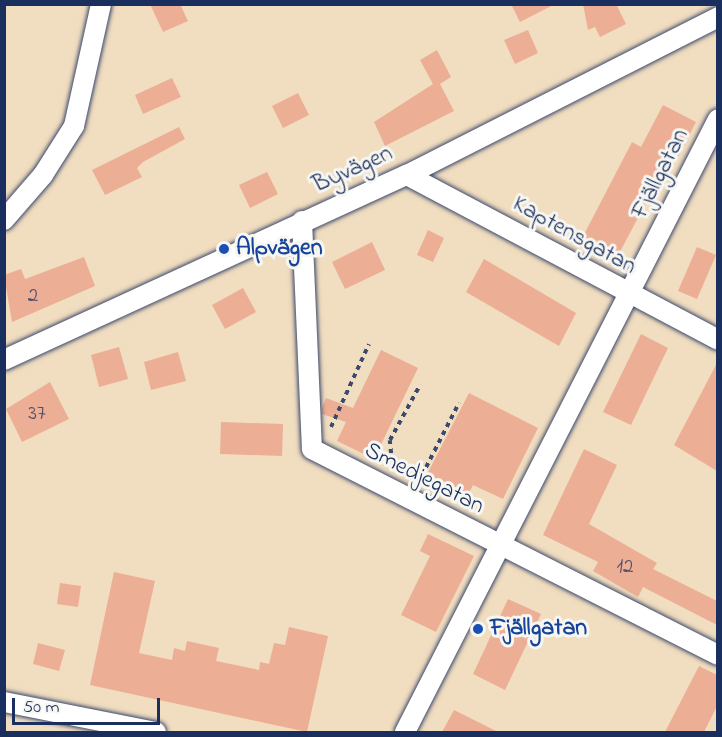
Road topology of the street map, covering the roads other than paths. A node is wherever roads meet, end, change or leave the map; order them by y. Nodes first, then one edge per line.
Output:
1 (101, 4) edge
2 (717, 16) edge
3 (717, 119) edge
4 (407, 175) junction
5 (4, 220) edge
6 (302, 221) junction
7 (627, 295) junction
8 (717, 340) edge
9 (4, 360) edge
10 (500, 547) junction
11 (717, 656) edge
12 (4, 702) edge
13 (156, 732) edge
14 (405, 732) edge

1 - 5 street
2 - 4 street, Byvägen
3 - 7 street, Fjällgatan
4 - 6 street, Byvägen
4 - 7 street, Kaptensgatan
6 - 9 street, Byvägen
6 - 10 street, Smedjegatan
7 - 8 street, Kaptensgatan
7 - 10 street, Fjällgatan
10 - 11 street, Smedjegatan
10 - 14 street, Fjällgatan
12 - 13 street

